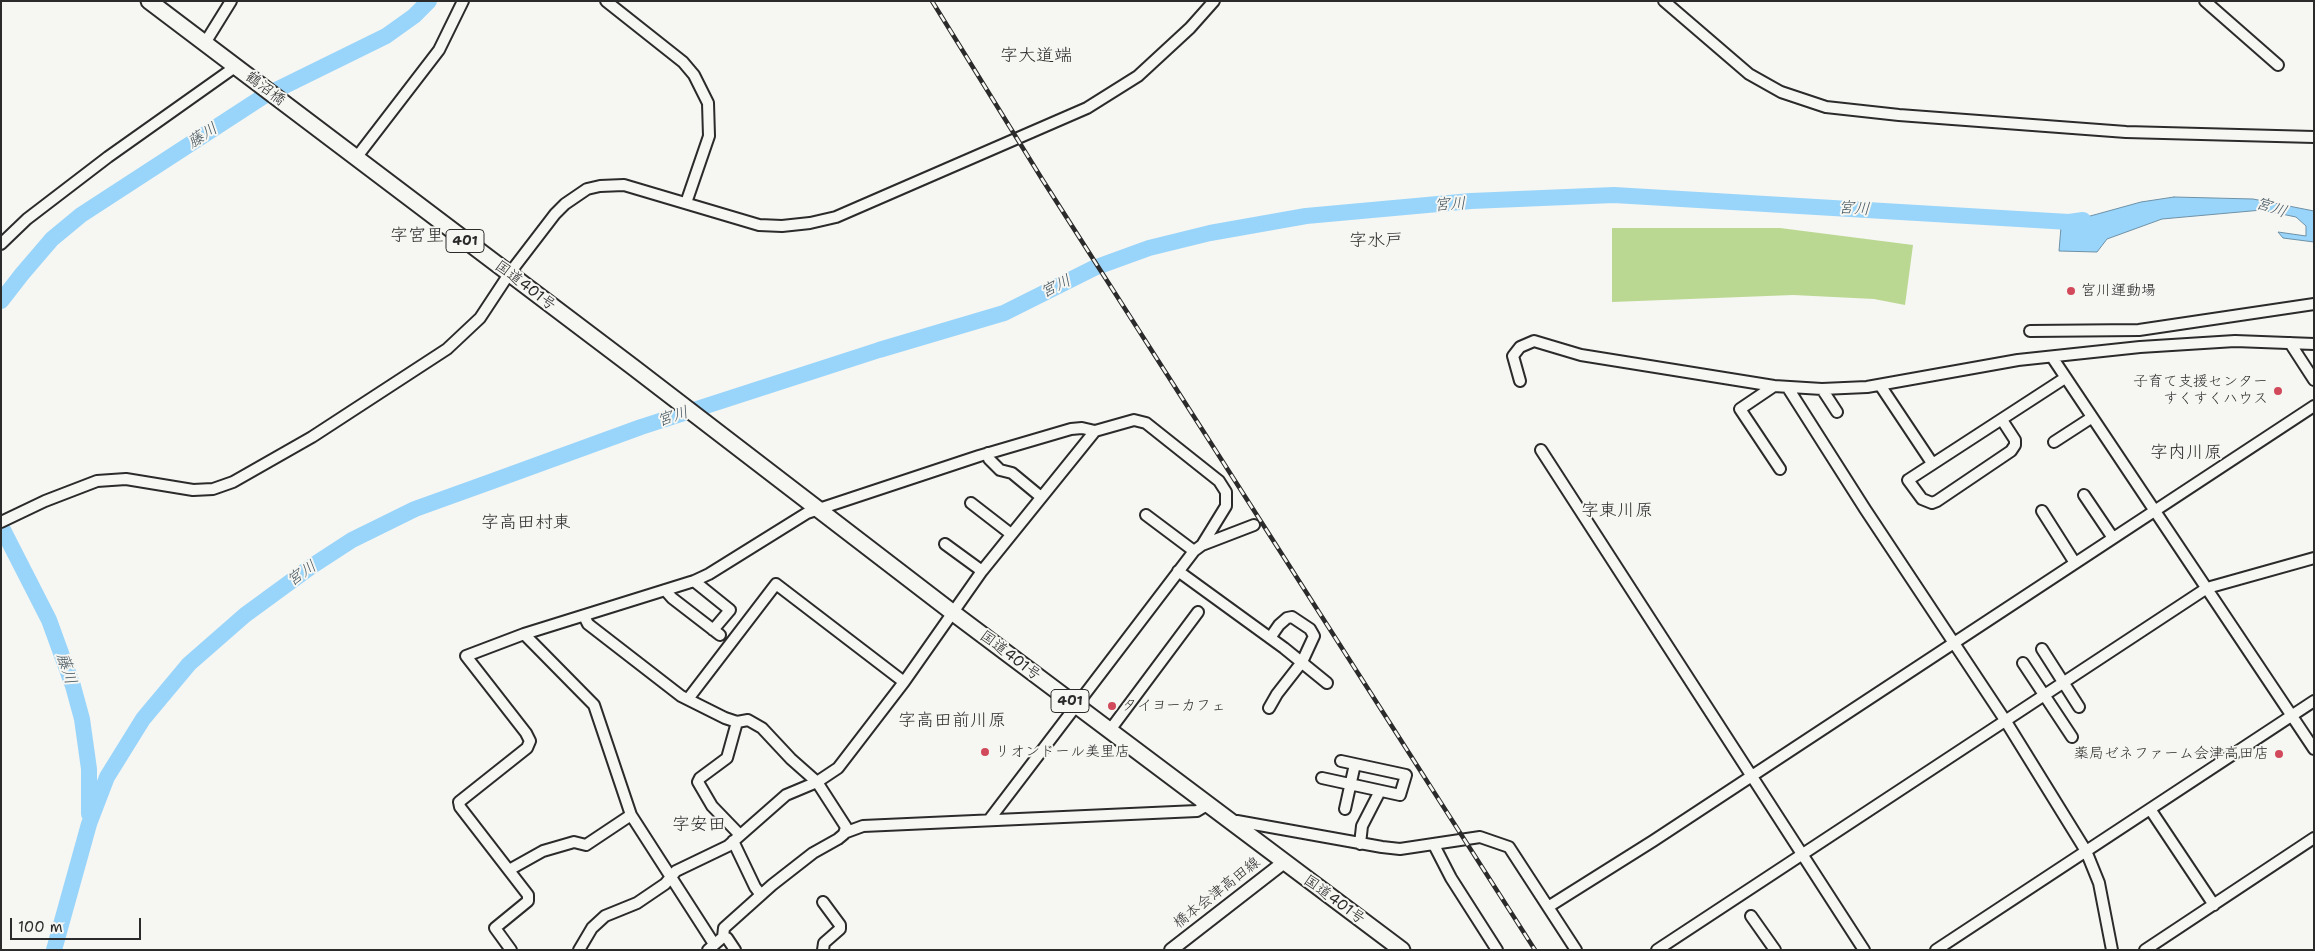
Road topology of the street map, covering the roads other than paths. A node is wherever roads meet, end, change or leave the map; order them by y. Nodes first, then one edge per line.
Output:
1 (149, 1) edge
2 (231, 1) edge
3 (463, 1) edge
4 (606, 1) edge
5 (1214, 1) edge
6 (1664, 1) edge
7 (2205, 1) edge
8 (205, 43) junction
9 (2278, 65) dead end
10 (236, 68) junction
11 (292, 109) joint
12 (2314, 137) edge
13 (356, 158) junction
14 (686, 203) junction
15 (1, 244) edge
16 (509, 274) junction
17 (2314, 304) edge
18 (2030, 331) dead end
19 (2290, 343) junction
20 (2314, 344) edge
21 (2052, 357) junction
22 (2065, 378) junction
23 (2314, 380) edge
24 (1520, 381) dead end
25 (1880, 385) junction
26 (1774, 386) junction
27 (1788, 388) junction
28 (1822, 389) junction
29 (2314, 406) edge
30 (1837, 412) dead end
31 (2091, 418) junction
32 (2002, 420) junction
33 (1095, 431) junction
34 (2054, 442) dead end
35 (1541, 450) dead end
36 (988, 453) junction
37 (1932, 463) junction
38 (1780, 469) dead end
39 (2084, 495) dead end
40 (1041, 497) junction
41 (971, 503) dead end
42 (818, 509) junction
43 (2154, 510) junction
44 (2042, 511) dead end
45 (1146, 515) dead end
46 (1, 522) edge
47 (1254, 525) dead end
48 (1011, 534) junction
49 (2112, 538) junction
50 (946, 544) dead end
51 (1198, 548) junction
52 (2314, 558) edge
53 (2075, 563) junction
54 (982, 571) junction
55 (1178, 571) junction
56 (694, 581) junction
57 (2207, 588) junction
58 (665, 590) junction
59 (952, 612) junction
60 (1198, 612) dead end
61 (584, 616) junction
62 (524, 634) junction
63 (1270, 638) junction
64 (1954, 642) junction
65 (2042, 649) dead end
66 (1302, 662) junction
67 (2023, 663) dead end
68 (904, 682) junction
69 (2063, 682) junction
70 (1327, 683) dead end
71 (2044, 694) junction
72 (688, 699) junction
73 (2314, 701) edge
74 (1076, 704) junction
75 (2080, 707) dead end
76 (1270, 708) dead end
77 (2292, 716) junction
78 (2005, 720) junction
79 (737, 722) junction
80 (1110, 730) junction
81 (2072, 737) dead end
82 (2314, 749) edge
83 (1341, 761) dead end
84 (1355, 764) junction
85 (1750, 775) junction
86 (1322, 778) dead end
87 (817, 782) junction
88 (1350, 784) junction
89 (1380, 791) junction
90 (1207, 805) junction
91 (1345, 809) dead end
92 (2150, 809) junction
93 (631, 816) junction
94 (989, 820) junction
95 (1232, 824) junction
96 (844, 833) junction
97 (737, 838) junction
98 (2314, 838) edge
99 (1360, 844) junction
100 (1434, 845) junction
101 (2086, 851) junction
102 (1801, 854) junction
103 (1283, 863) junction
104 (509, 870) junction
105 (670, 876) junction
106 (761, 895) junction
107 (823, 902) dead end
108 (2214, 905) junction
109 (1548, 907) junction
110 (1751, 916) dead end
111 (723, 937) junction
112 (711, 947) edge
113 (511, 950) edge
114 (579, 950) edge
115 (736, 950) edge
116 (823, 950) edge
117 (1171, 950) edge
118 (1402, 950) edge
119 (1497, 950) edge
120 (1576, 950) edge
121 (1657, 950) edge
122 (1775, 950) edge
123 (1864, 950) edge
124 (1936, 950) edge
125 (2112, 950) edge
126 (2145, 950) edge

1 - 8 highway, 401
2 - 8 street
3 - 13 street
4 - 14 street
5 - 14 street
6 - 12 street
7 - 9 street
8 - 10 highway, 401
10 - 11 highway, 鶴沼橋 / 401
10 - 15 street
11 - 13 highway, 国道401号 / 401
13 - 16 highway, 国道401号 / 401
14 - 16 street
16 - 42 highway, 国道401号 / 401
16 - 46 street
17 - 18 street
19 - 20 street
19 - 21 street
19 - 23 street
21 - 22 street
21 - 25 street
22 - 31 street
22 - 32 street
24 - 26 street
25 - 28 street
25 - 37 street
26 - 27 street
26 - 38 street
27 - 28 street
27 - 64 street
28 - 30 street
29 - 43 street
31 - 34 street
31 - 43 street
32 - 37 street
32 - 37 street
33 - 36 street
33 - 40 street
33 - 51 street
35 - 85 street
36 - 40 street
36 - 42 street
39 - 49 street
40 - 48 street
41 - 48 street
42 - 56 street
42 - 59 highway, 国道401号 / 401
43 - 49 street
43 - 57 street
44 - 53 street
45 - 51 street
47 - 51 street
48 - 54 street
49 - 53 street
50 - 54 street
51 - 55 street
52 - 57 street
53 - 64 street
54 - 59 street
55 - 63 street
55 - 74 street
56 - 58 street
56 - 58 street
57 - 69 street
57 - 77 street
58 - 61 street
59 - 68 street
59 - 74 highway, 国道401号 / 401
60 - 80 street
61 - 62 street
61 - 72 street
62 - 93 street
62 - 104 street
63 - 66 street
63 - 66 street
64 - 78 street
64 - 85 street
65 - 69 street
66 - 70 street
66 - 76 street
67 - 71 street
68 - 72 street
68 - 87 street
69 - 71 street
69 - 75 street
71 - 78 street
71 - 81 street
72 - 79 street
73 - 77 street
74 - 80 highway, 国道401号 / 401
74 - 94 street
77 - 82 street
77 - 92 street
78 - 101 street
78 - 102 street
79 - 87 street
79 - 97 street
80 - 90 highway, 国道401号 / 401
83 - 84 street
84 - 88 street
84 - 89 street
85 - 102 street
85 - 109 street
86 - 88 street
87 - 96 street
87 - 97 street
88 - 89 street
88 - 91 street
89 - 99 street
90 - 94 street
90 - 95 highway, 国道401号 / 401
92 - 101 street
92 - 108 street
93 - 104 street
93 - 105 street
94 - 96 street
95 - 99 street
95 - 103 highway, 国道401号 / 401
96 - 106 street
97 - 105 street
97 - 106 street
98 - 108 street
99 - 100 street
100 - 109 street
100 - 119 street
101 - 124 street
101 - 125 street
102 - 121 street
102 - 123 street
103 - 117 main road, 橋本会津高田線
103 - 118 highway, 国道401号 / 401
104 - 113 street
105 - 112 street
105 - 114 street
106 - 111 street
107 - 116 street
108 - 126 street
109 - 120 street
110 - 122 street
111 - 112 street
111 - 115 street

